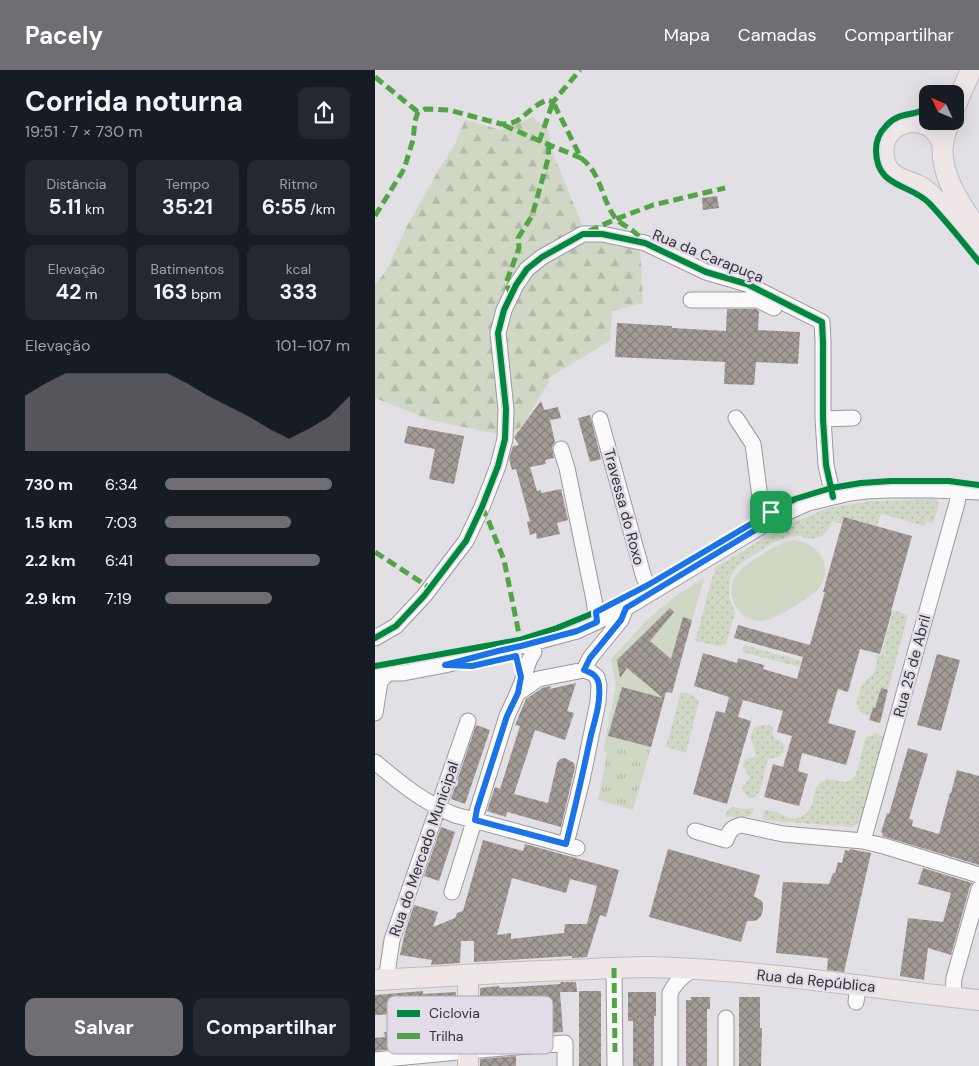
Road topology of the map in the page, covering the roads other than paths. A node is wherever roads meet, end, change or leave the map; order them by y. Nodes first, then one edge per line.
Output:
1 (960, 70) edge
2 (971, 70) edge
3 (953, 85) edge
4 (964, 86) edge
5 (919, 121) edge
6 (934, 130) edge
7 (947, 130) edge
8 (943, 151) junction
9 (907, 182) junction
10 (979, 232) edge
11 (979, 250) edge
12 (691, 300) dead end
13 (823, 342) junction
14 (736, 418) dead end
15 (853, 418) dead end
16 (600, 419) dead end
17 (823, 419) junction
18 (561, 449) dead end
19 (959, 490) junction
20 (979, 492) edge
21 (833, 497) junction
22 (775, 518) junction
23 (653, 592) junction
24 (626, 608) junction
25 (597, 622) junction
26 (577, 631) junction
27 (375, 638) edge
28 (512, 652) junction
29 (533, 652) junction
30 (526, 668) junction
31 (584, 670) junction
32 (384, 677) edge
33 (538, 679) junction
34 (518, 693) junction
35 (375, 713) edge
36 (468, 720) dead end
37 (375, 762) edge
38 (437, 809) junction
39 (475, 820) junction
40 (695, 831) dead end
41 (863, 841) junction
42 (979, 875) edge
43 (979, 889) edge
44 (452, 892) dead end
45 (653, 967) junction
46 (614, 968) junction
47 (692, 970) junction
48 (468, 975) junction
49 (381, 980) edge
50 (670, 993) junction
51 (468, 996) edge
52 (953, 997) junction
53 (979, 1000) edge
54 (726, 1018) dead end
55 (553, 1045) edge
56 (494, 1054) edge
57 (468, 1058) edge
58 (615, 1059) edge
59 (375, 1060) edge
60 (565, 1066) edge
61 (670, 1066) edge
62 (726, 1066) edge

1 - 3 main road
2 - 4 main road
5 - 9 main road
6 - 8 main road
7 - 8 main road
8 - 9 main road
8 - 10 main road
9 - 11 main road
12 - 13 street
13 - 17 street, Rua da Carapuça
13 - 27 street, Rua da Carapuça
14 - 22 street
15 - 17 street
16 - 23 street, Travessa do Roxo
17 - 21 street, Rua da Carapuça
18 - 25 street
19 - 20 street
19 - 21 street
19 - 41 street, Rua 25 de Abril
21 - 22 street
22 - 23 street
23 - 24 street
24 - 25 street
24 - 31 street
25 - 26 street
26 - 28 street
26 - 29 street
28 - 29 street
28 - 32 street
28 - 34 street
29 - 30 street
30 - 33 street
30 - 34 street
31 - 33 street
31 - 39 street
32 - 35 street
33 - 34 street
34 - 39 street
36 - 38 street, Rua do Mercado Municipal
37 - 38 street
38 - 39 street
38 - 49 street, Rua do Mercado Municipal
39 - 44 street
40 - 41 street
41 - 42 street
43 - 52 street
45 - 46 main road, Rua da República
45 - 47 main road, Rua da República
45 - 50 street
46 - 48 main road, Rua da República
46 - 58 street
47 - 50 street
47 - 52 main road, Rua da República
48 - 49 main road, Rua da República
48 - 51 main road
50 - 61 street
52 - 53 main road, Rua da República
54 - 62 street
55 - 60 street
56 - 57 street
57 - 59 street

